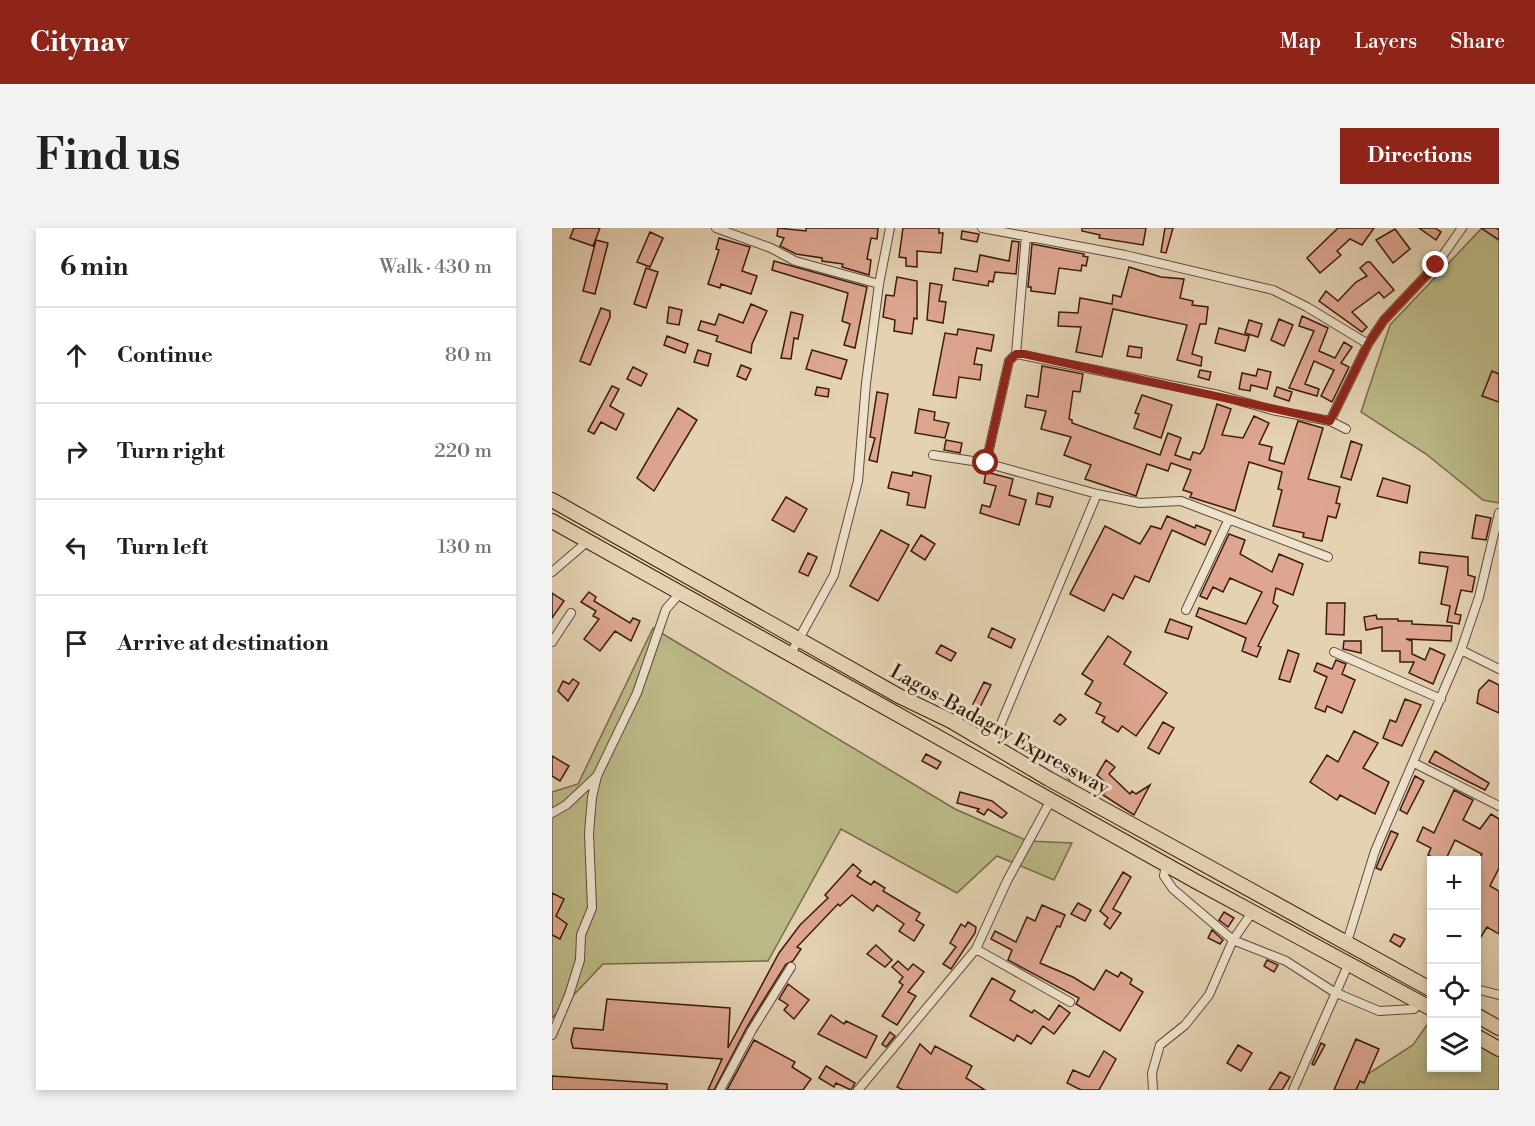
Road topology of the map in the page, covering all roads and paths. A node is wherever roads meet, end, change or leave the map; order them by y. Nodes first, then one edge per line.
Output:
1 (716, 228) edge
2 (890, 228) edge
3 (982, 228) edge
4 (1462, 228) edge
5 (1026, 236) junction
6 (879, 284) junction
7 (1368, 344) junction
8 (1016, 354) junction
9 (1330, 421) junction
10 (1346, 429) dead end
11 (933, 455) dead end
12 (986, 463) junction
13 (1098, 494) junction
14 (552, 500) edge
15 (1499, 513) edge
16 (552, 521) edge
17 (1227, 521) junction
18 (588, 541) junction
19 (1328, 556) dead end
20 (554, 567) edge
21 (680, 593) junction
22 (1186, 610) dead end
23 (571, 613) dead end
24 (799, 639) junction
25 (552, 642) edge
26 (1461, 650) junction
27 (1334, 652) dead end
28 (790, 655) junction
29 (1499, 669) edge
30 (1441, 699) junction
31 (992, 745) junction
32 (1414, 763) junction
33 (597, 776) junction
34 (1051, 800) junction
35 (1499, 806) edge
36 (552, 813) edge
37 (1166, 864) junction
38 (1252, 911) junction
39 (1233, 940) junction
40 (1347, 942) junction
41 (976, 949) junction
42 (1348, 965) junction
43 (790, 967) dead end
44 (1427, 988) edge
45 (1481, 990) edge
46 (1334, 992) junction
47 (1499, 995) edge
48 (1070, 1002) dead end
49 (1425, 1006) edge
50 (1480, 1018) edge
51 (1499, 1028) edge
52 (552, 1035) edge
53 (1481, 1039) edge
54 (1499, 1050) edge
55 (720, 1090) edge
56 (858, 1090) edge
57 (1153, 1090) edge
58 (1293, 1090) edge

1 - 6 street
2 - 6 street
3 - 5 street
4 - 7 street
5 - 7 street
5 - 8 street
6 - 24 street
7 - 9 street
8 - 9 street
8 - 12 street
9 - 10 street
11 - 12 street
12 - 13 street
13 - 17 street
13 - 31 street
14 - 24 highway, Lagos-Badagry Expressway
15 - 26 street
16 - 18 highway, Lagos-Badagry Expressway
17 - 19 street
17 - 22 street
18 - 20 street
18 - 21 highway, Lagos-Badagry Expressway
21 - 28 highway, Lagos-Badagry Expressway
21 - 33 street
23 - 25 street
24 - 28 street
24 - 31 highway, Lagos-Badagry Expressway
26 - 29 street
26 - 30 street
27 - 30 street
28 - 34 highway, Lagos-Badagry Expressway
30 - 32 street
31 - 40 highway, Lagos-Badagry Expressway
32 - 35 street
32 - 40 street
33 - 36 street
33 - 52 street
34 - 37 highway, Lagos-Badagry Expressway
34 - 41 street
37 - 38 highway, Lagos-Badagry Expressway
37 - 39 street
38 - 39 street
38 - 42 highway, Lagos-Badagry Expressway
39 - 46 street
39 - 57 street
40 - 44 highway, Lagos-Badagry Expressway
41 - 48 street
41 - 56 street
42 - 46 street
42 - 49 highway, Lagos-Badagry Expressway
43 - 55 street
45 - 47 street
46 - 49 street
46 - 58 street
50 - 51 highway
53 - 54 highway

